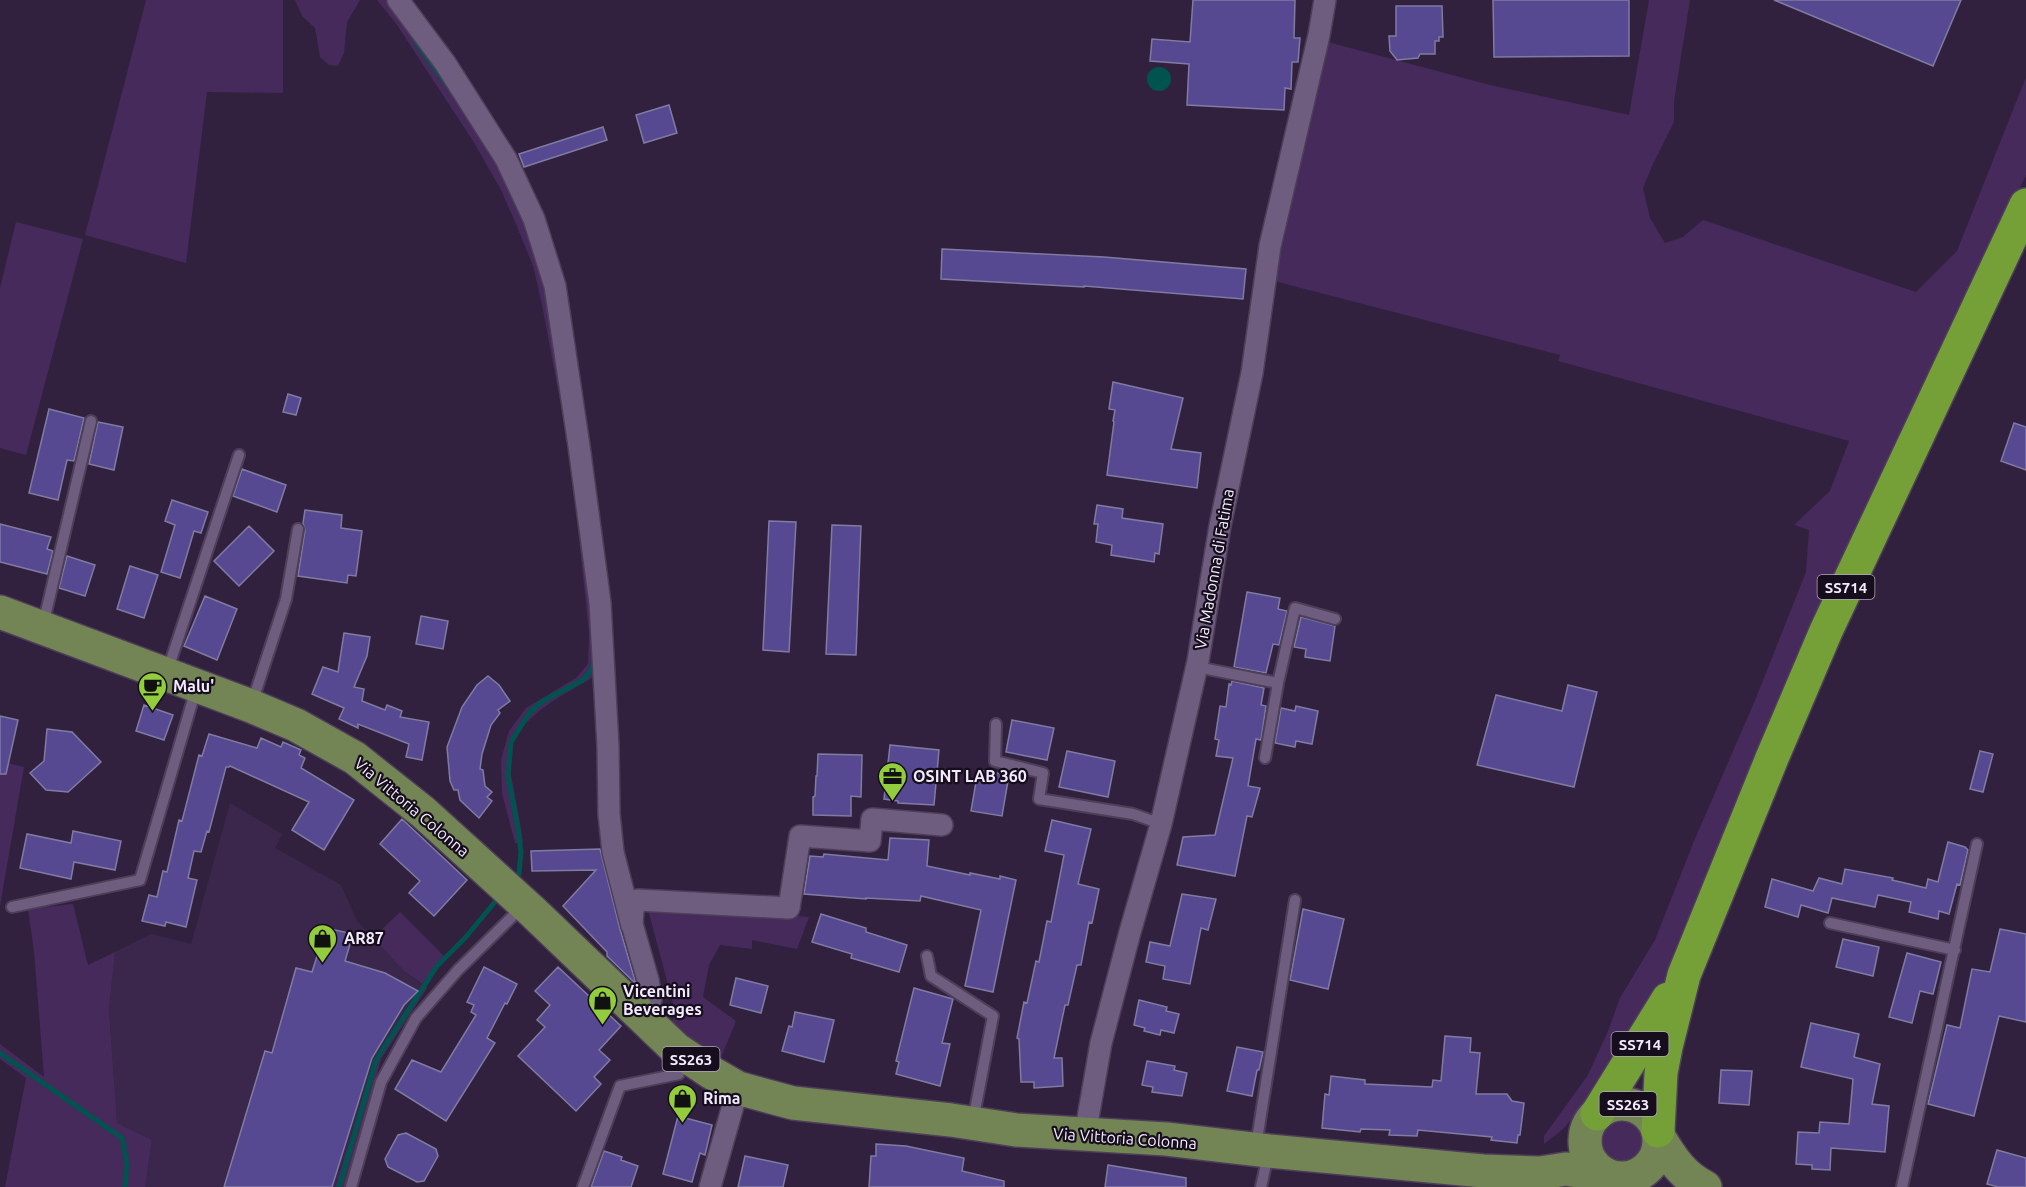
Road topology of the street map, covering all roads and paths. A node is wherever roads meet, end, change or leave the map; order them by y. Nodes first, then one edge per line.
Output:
1 (398, 0) edge
2 (1325, 0) edge
3 (2026, 205) edge
4 (92, 421) dead end
5 (239, 455) dead end
6 (298, 529) dead end
7 (0, 612) edge
8 (1335, 619) dead end
9 (42, 628) junction
10 (1197, 667) junction
11 (166, 675) junction
12 (1278, 683) junction
13 (197, 686) junction
14 (251, 706) junction
15 (996, 724) dead end
16 (1265, 758) dead end
17 (1161, 824) junction
18 (942, 825) dead end
19 (1977, 844) dead end
20 (1295, 900) dead end
21 (525, 904) junction
22 (12, 907) dead end
23 (1830, 923) dead end
24 (632, 925) junction
25 (1955, 950) junction
26 (927, 956) dead end
27 (1684, 975) junction
28 (645, 1020) junction
29 (687, 1056) junction
30 (738, 1088) junction
31 (1592, 1121) junction
32 (972, 1124) junction
33 (1085, 1135) junction
34 (1659, 1135) junction
35 (1262, 1150) junction
36 (1531, 1177) edge
37 (1621, 1177) junction
38 (351, 1187) edge
39 (583, 1187) edge
40 (710, 1187) edge
41 (1261, 1187) edge
42 (1678, 1187) edge
43 (1705, 1187) edge
44 (1902, 1187) edge

1 - 24 street
2 - 10 street, Via Madonna di Fatima
3 - 27 highway, SS714
4 - 9 lane
5 - 11 lane
6 - 14 lane
7 - 9 main road, Via Vittoria Colonna / SS263
8 - 12 lane
9 - 11 main road, Via Vittoria Colonna / SS263
10 - 12 lane
10 - 17 street, Via Madonna di Fatima
11 - 13 main road, Via Vittoria Colonna / SS263
12 - 16 lane
13 - 14 main road, Via Vittoria Colonna / SS263
13 - 22 lane
14 - 21 main road, Via Vittoria Colonna / SS263
15 - 17 lane
17 - 33 street, Via Madonna di Fatima
18 - 24 street
19 - 25 lane
20 - 35 lane
21 - 28 main road, Via Vittoria Colonna / SS263
21 - 38 lane
23 - 25 lane
24 - 28 street
25 - 44 lane
26 - 32 lane
27 - 31 highway, SS714
27 - 34 highway, SS714
28 - 29 main road, Via Vittoria Colonna / SS263
29 - 30 main road, Via Vittoria Colonna / SS263
29 - 39 lane
30 - 32 main road, Via Vittoria Colonna / SS263
30 - 40 street
31 - 34 main road, SS263
31 - 36 main road, Via Vittoria Colonna / SS263
31 - 37 main road, SS263
32 - 33 main road, Via Vittoria Colonna / SS263
33 - 35 main road, Via Vittoria Colonna / SS263
34 - 37 main road, SS263
34 - 43 main road, SS263
35 - 36 main road, Via Vittoria Colonna / SS263
35 - 41 lane
36 - 37 main road, Via Vittoria Colonna / SS263
37 - 42 main road, SS263

